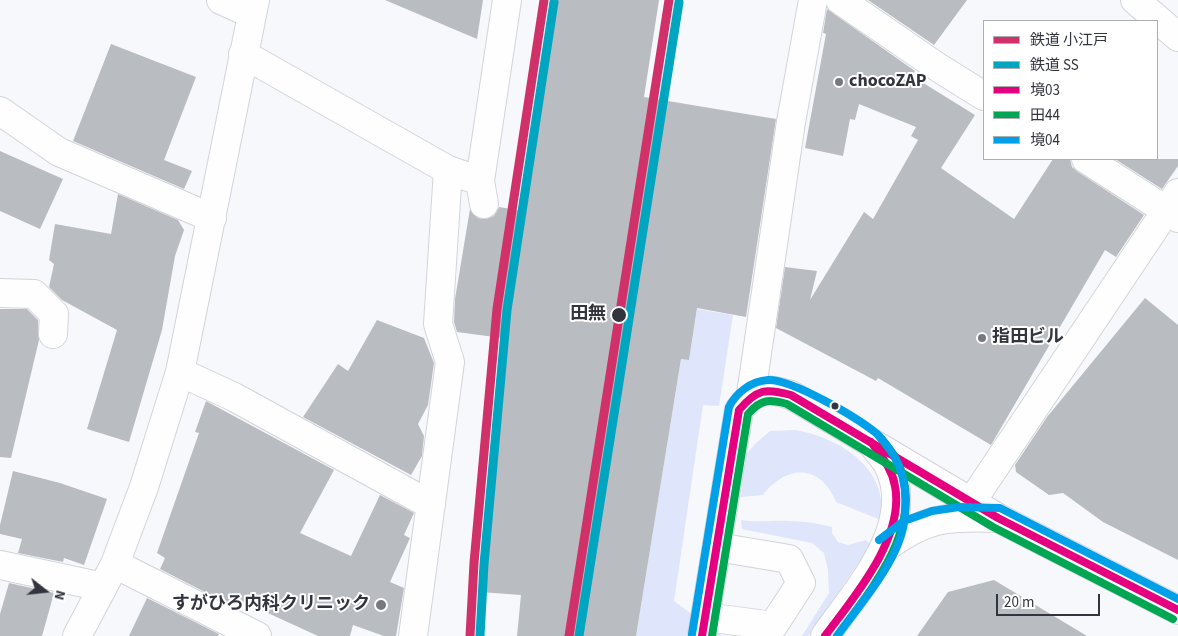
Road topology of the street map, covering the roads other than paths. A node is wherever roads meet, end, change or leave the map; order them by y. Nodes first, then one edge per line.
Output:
1 (221, 0) edge
2 (507, 0) edge
3 (813, 0) edge
4 (840, 0) edge
5 (1135, 0) edge
6 (253, 7) edge
7 (1178, 36) edge
8 (243, 54) junction
9 (983, 95) edge
10 (0, 111) edge
11 (1088, 160) edge
12 (448, 170) junction
13 (1174, 206) edge
14 (212, 218) junction
15 (0, 293) edge
16 (53, 334) dead end
17 (180, 372) junction
18 (752, 394) junction
19 (871, 442) junction
20 (972, 501) junction
21 (431, 505) junction
22 (998, 518) junction
23 (717, 547) junction
24 (885, 548) junction
25 (0, 565) edge
26 (109, 576) junction
27 (1174, 600) edge
28 (704, 626) edge
29 (77, 636) edge
30 (257, 636) edge
31 (413, 636) edge
32 (825, 636) edge

1 - 6 street
2 - 12 street
3 - 18 street
4 - 9 street
5 - 7 street
6 - 8 street
8 - 12 street
8 - 14 street
10 - 14 street
11 - 13 street
12 - 21 street
13 - 20 street
14 - 17 street
15 - 16 street
17 - 21 street
17 - 26 street
18 - 19 street
18 - 23 street
19 - 20 street
19 - 24 street
20 - 22 street
21 - 31 street
22 - 24 street
22 - 27 street
23 - 28 street
23 - 28 street
24 - 32 street
25 - 26 street
26 - 29 street
26 - 30 street

